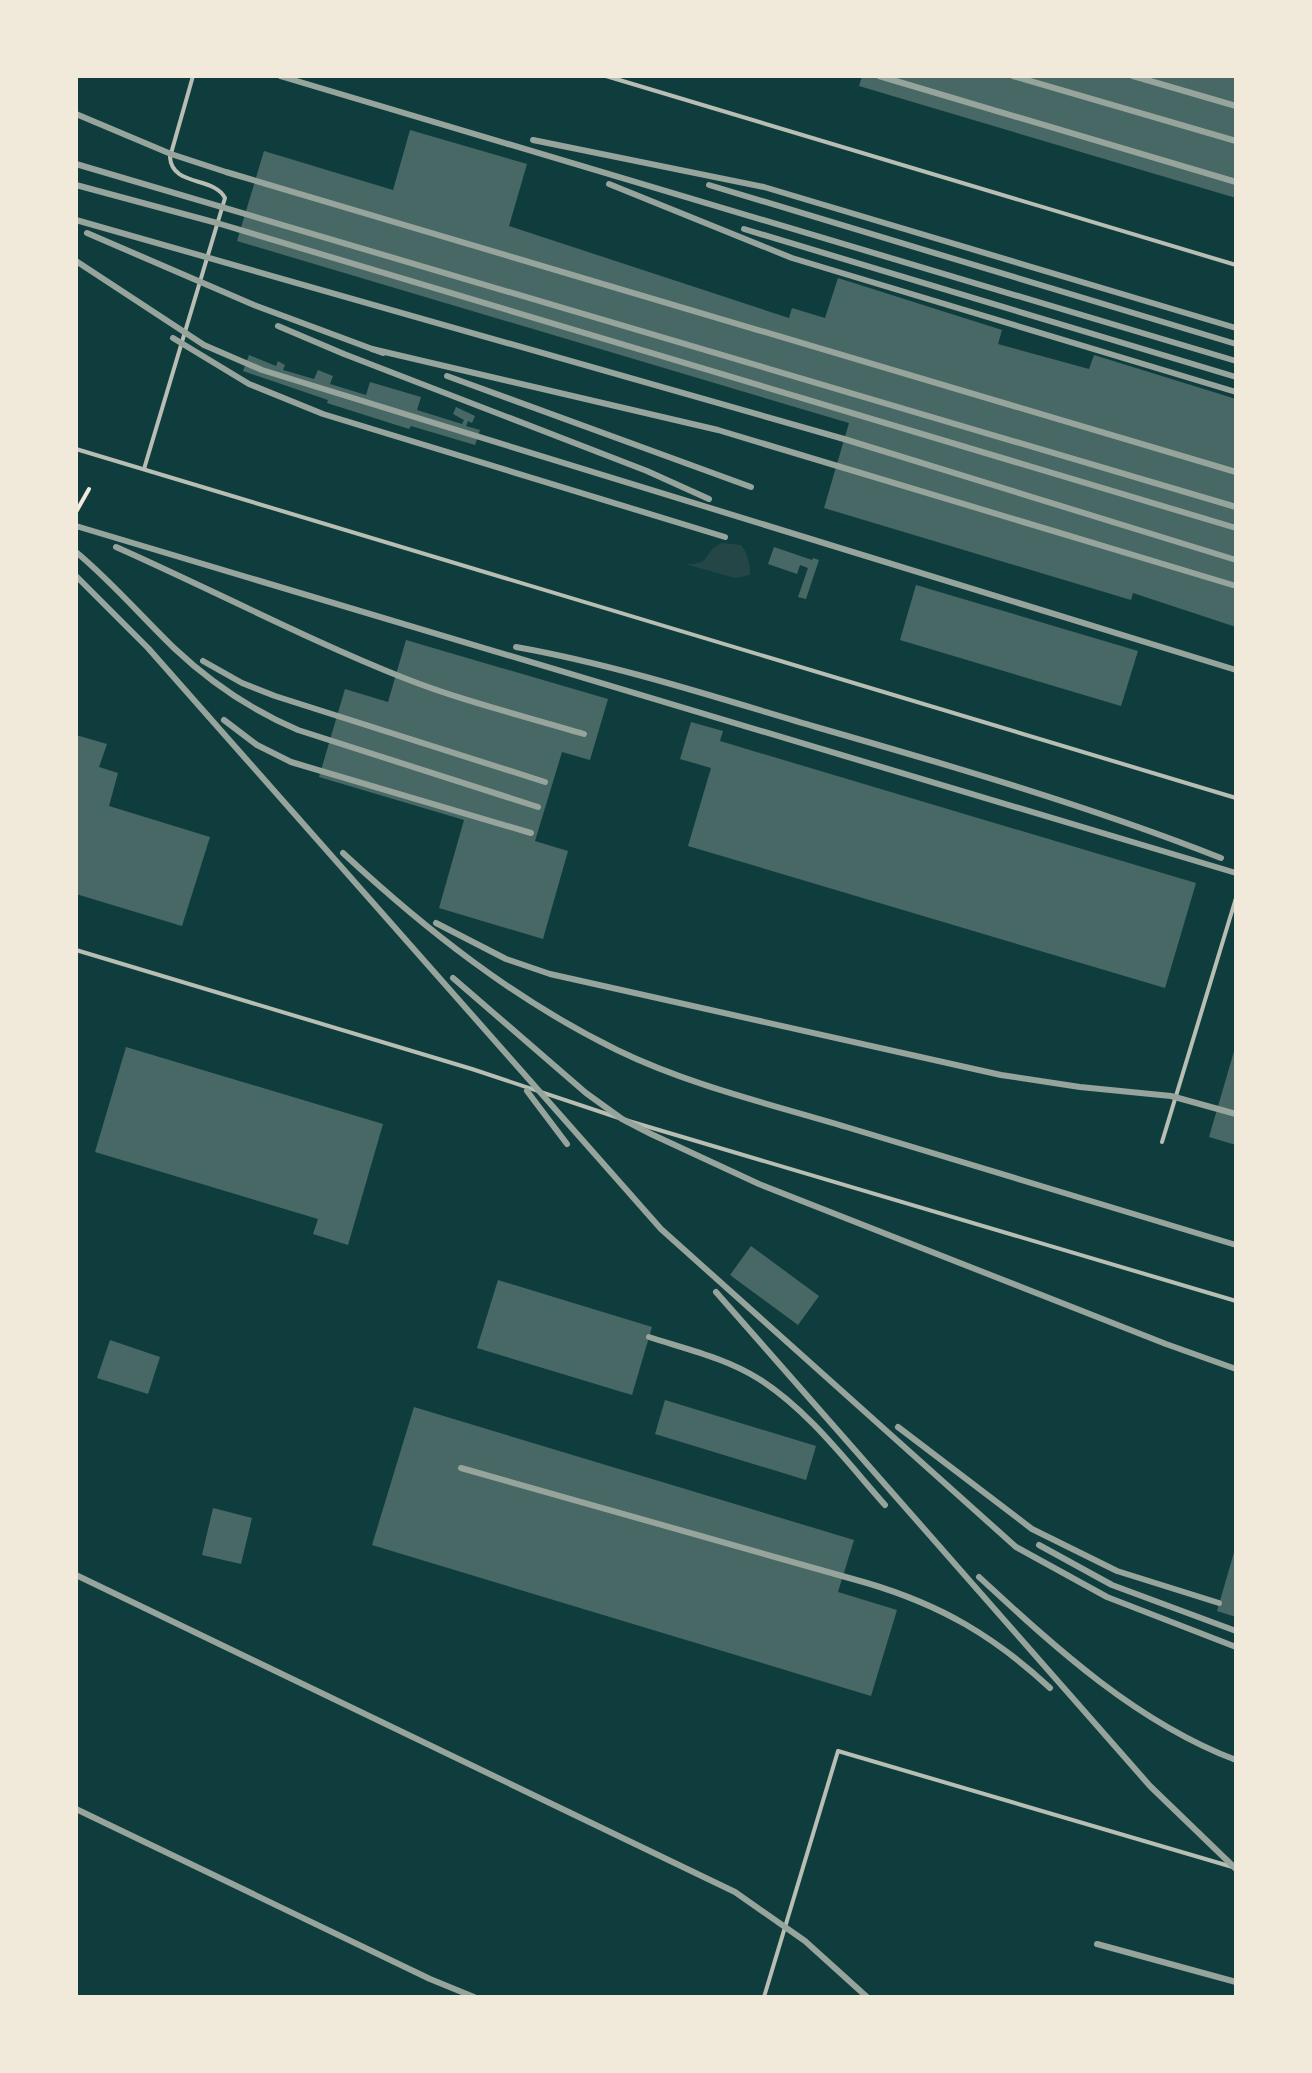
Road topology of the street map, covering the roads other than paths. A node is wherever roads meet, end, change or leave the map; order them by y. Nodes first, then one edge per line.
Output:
1 (193, 76) edge
2 (606, 76) edge
3 (1236, 265) edge
4 (76, 449) edge
5 (144, 469) junction
6 (1236, 798) edge
7 (1236, 898) edge
8 (76, 950) edge
9 (1162, 1142) dead end
10 (1236, 1301) edge
11 (1236, 1868) edge
12 (764, 1997) edge

1 - 5 lane
2 - 3 lane
4 - 5 lane
5 - 6 lane
7 - 9 lane
8 - 10 lane
11 - 12 lane

